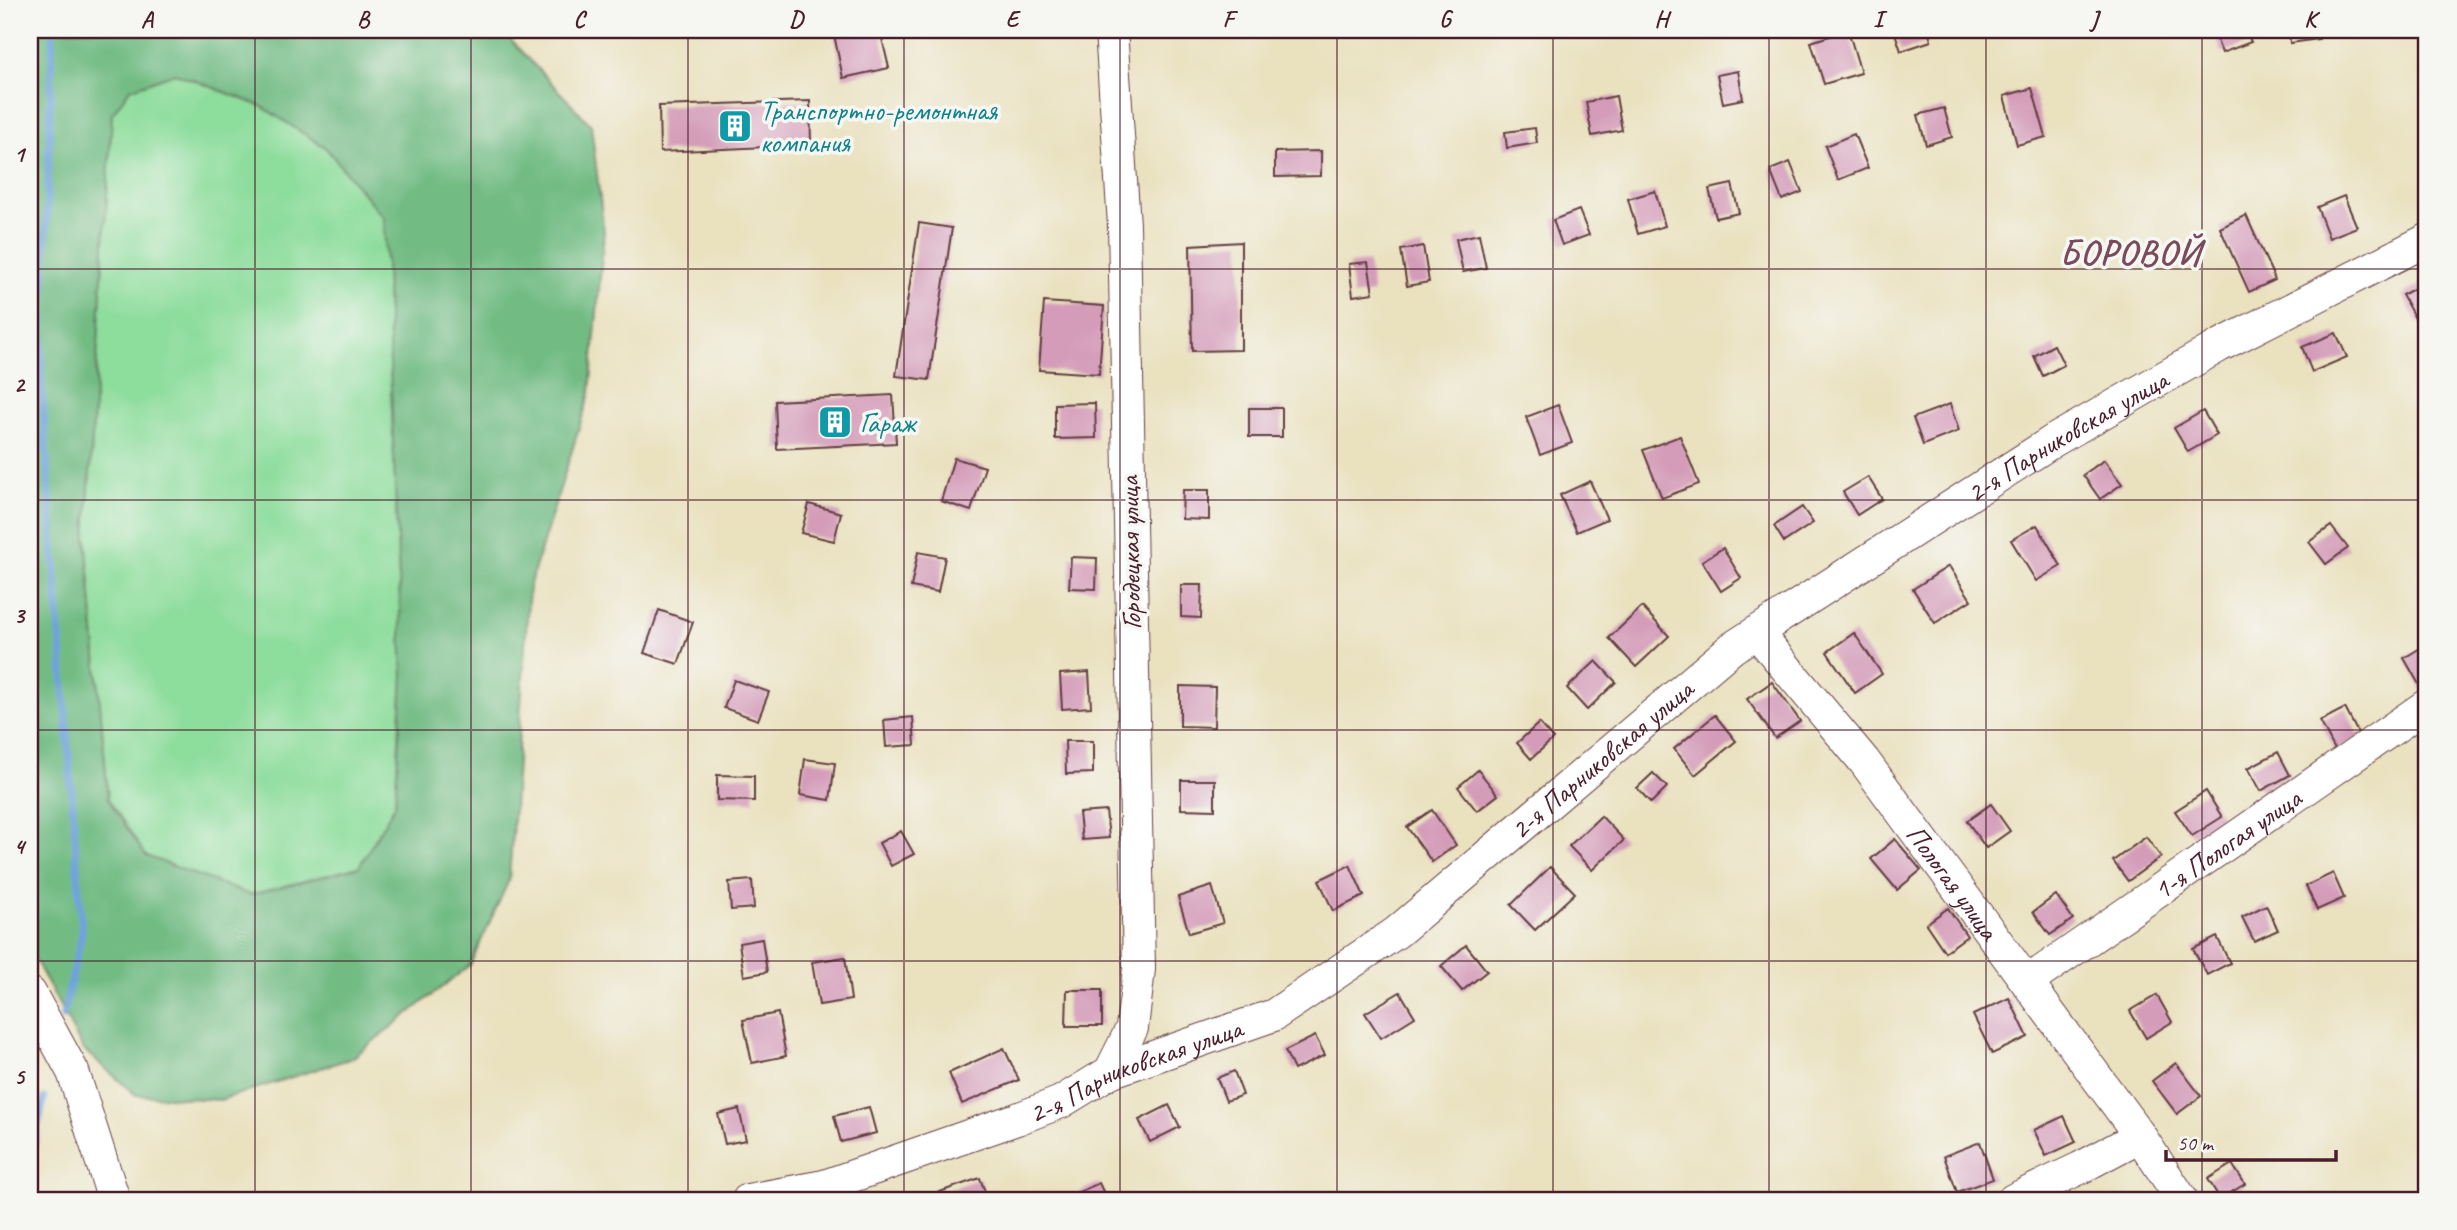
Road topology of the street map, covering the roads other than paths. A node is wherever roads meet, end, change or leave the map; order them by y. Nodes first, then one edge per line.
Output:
1 (1111, 30) edge
2 (2427, 240) edge
3 (1757, 633) junction
4 (2427, 705) edge
5 (2027, 982) junction
6 (30, 993) edge
7 (1111, 1072) junction
8 (2140, 1136) junction
9 (114, 1200) edge
10 (748, 1200) edge
11 (2013, 1200) edge
12 (2182, 1200) edge

1 - 7 street, Городецкая улица
2 - 3 street, 2-я Парниковская улица
3 - 5 street, Пологая улица
3 - 7 street, 2-я Парниковская улица
4 - 5 street, 1-я Пологая улица
5 - 8 street, Пологая улица
6 - 9 street
7 - 10 street, 2-я Парниковская улица
8 - 11 street
8 - 12 street, Пологая улица

